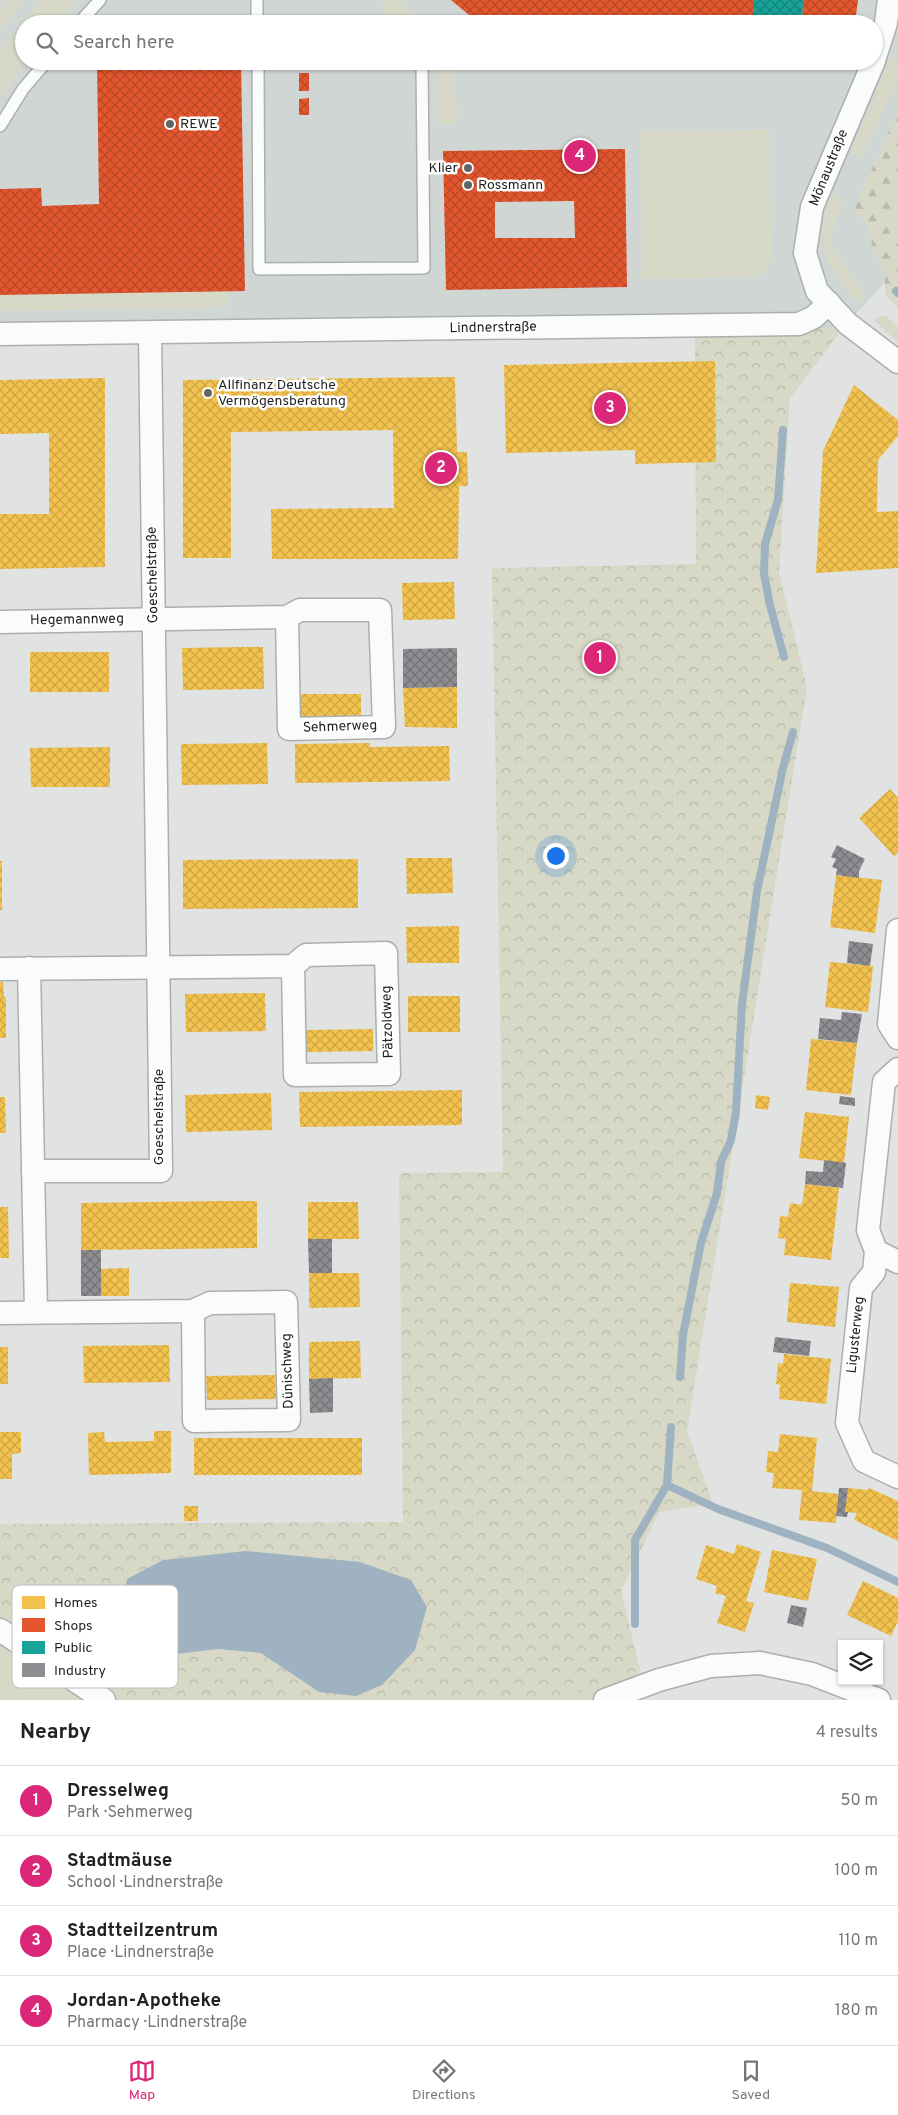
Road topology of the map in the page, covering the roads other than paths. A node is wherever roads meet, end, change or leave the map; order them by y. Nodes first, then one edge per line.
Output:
1 (100, 0) edge
2 (257, 0) edge
3 (889, 0) edge
4 (86, 15) edge
5 (257, 15) edge
6 (883, 33) edge
7 (39, 70) edge
8 (258, 70) edge
9 (422, 70) edge
10 (870, 70) edge
11 (0, 126) edge
12 (829, 303) junction
13 (150, 332) junction
14 (0, 334) edge
15 (898, 362) edge
16 (287, 617) junction
17 (154, 619) junction
18 (0, 622) edge
19 (898, 930) edge
20 (293, 966) junction
21 (158, 967) junction
22 (29, 968) junction
23 (0, 969) edge
24 (898, 1038) edge
25 (898, 1068) edge
26 (33, 1171) junction
27 (876, 1251) junction
28 (898, 1262) edge
29 (193, 1311) junction
30 (37, 1312) junction
31 (0, 1313) edge
32 (898, 1477) edge
33 (0, 1630) edge
34 (12, 1638) edge
35 (86, 1688) edge
36 (104, 1700) edge
37 (605, 1700) edge
38 (879, 1700) edge

1 - 4 lane
2 - 5 lane
3 - 6 street, Mönaustraße
7 - 11 lane
8 - 9 lane
10 - 12 street, Mönaustraße
12 - 13 street, Lindnerstraße
12 - 15 street, Mönaustraße
13 - 14 street
13 - 17 street, Goeschelstraße
16 - 16 street, Sehmerweg
16 - 17 street, Sehmerweg
17 - 18 street, Hegemannweg
17 - 21 street, Goeschelstraße
19 - 24 street
20 - 20 street, Pätzoldweg
20 - 21 street, Pätzoldweg
21 - 22 street
21 - 26 street, Goeschelstraße
22 - 23 street
22 - 26 street
25 - 27 street, Ligusterweg
26 - 30 street
27 - 28 street
27 - 32 street, Ligusterweg
29 - 29 street, Dünischweg
29 - 30 street, Dünischweg
30 - 31 street, Dünischweg
33 - 34 street
35 - 36 street
37 - 38 street

